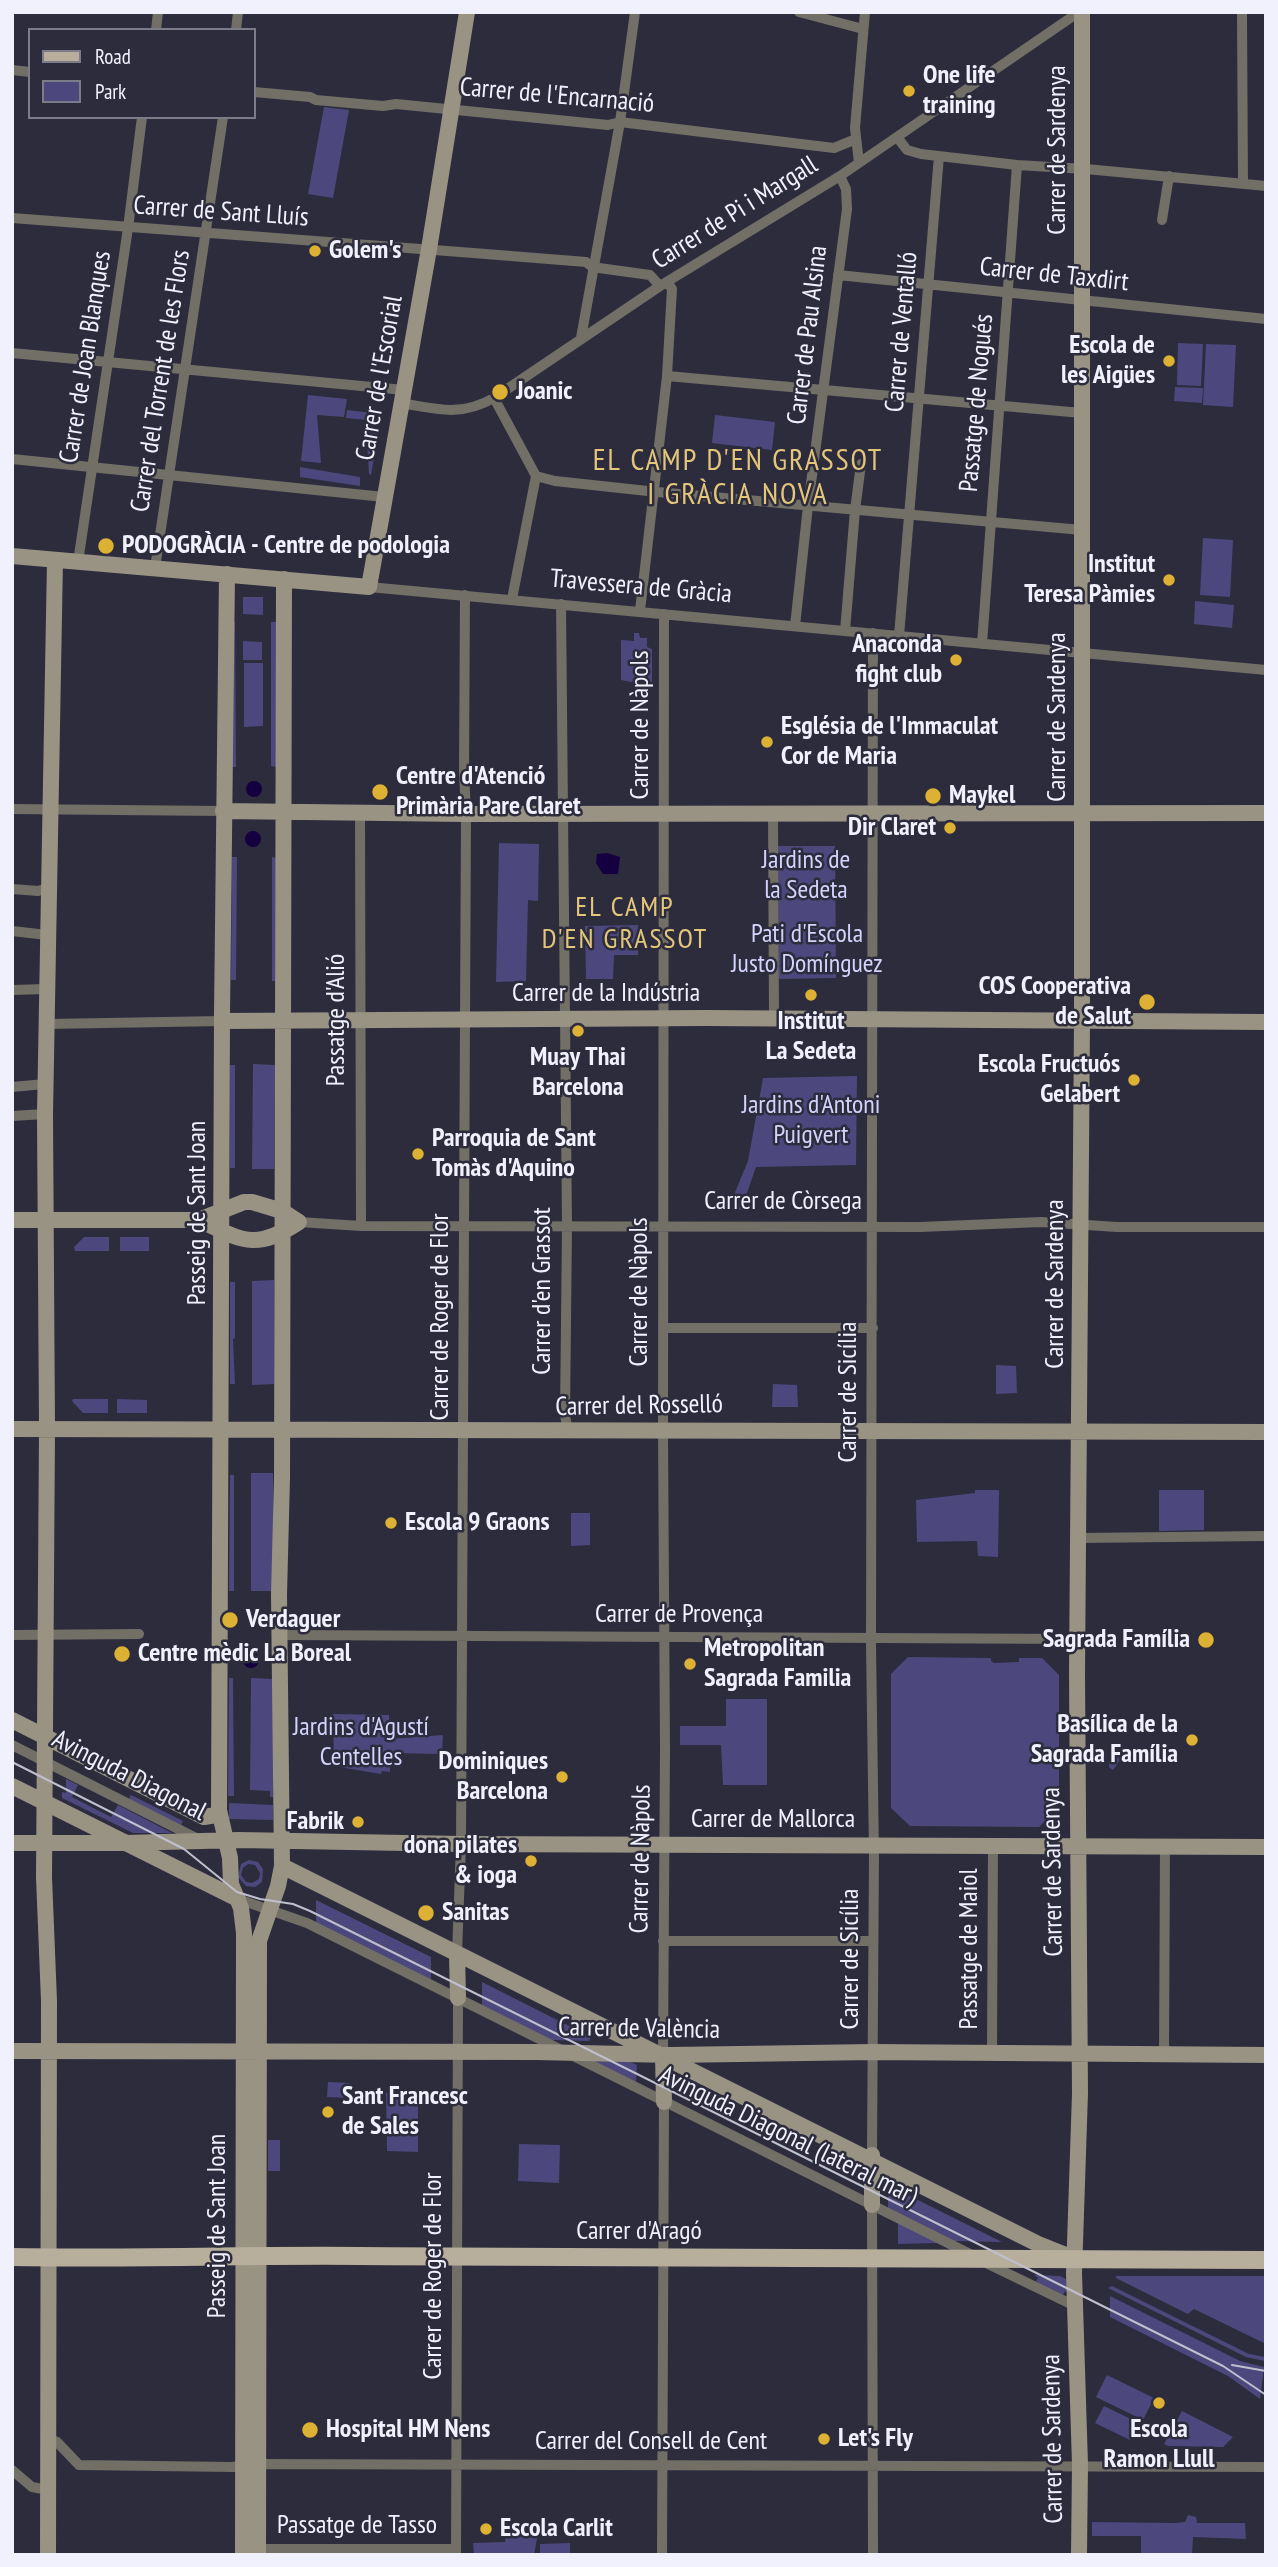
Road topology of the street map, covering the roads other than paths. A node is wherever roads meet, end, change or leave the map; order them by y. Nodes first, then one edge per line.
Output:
1 (467, 12) edge
2 (635, 12) edge
3 (799, 12) edge
4 (865, 12) edge
5 (1080, 12) edge
6 (1242, 12) edge
7 (863, 29) junction
8 (256, 92) edge
9 (451, 110) junction
10 (142, 119) edge
11 (223, 119) edge
12 (620, 122) junction
13 (897, 136) junction
14 (856, 139) junction
15 (939, 156) junction
16 (859, 163) junction
17 (1017, 165) junction
18 (1081, 169) junction
19 (840, 176) junction
20 (1168, 176) junction
21 (1242, 184) junction
22 (1266, 186) edge
23 (12, 218) edge
24 (1162, 220) dead end
25 (128, 228) junction
26 (206, 234) junction
27 (429, 249) junction
28 (596, 267) junction
29 (838, 275) junction
30 (664, 284) junction
31 (928, 284) junction
32 (1009, 293) junction
33 (1082, 300) junction
34 (1266, 319) edge
35 (581, 338) junction
36 (12, 353) edge
37 (108, 362) junction
38 (184, 370) junction
39 (667, 376) junction
40 (823, 390) junction
41 (403, 397) junction
42 (494, 398) junction
43 (919, 400) junction
44 (1000, 407) junction
45 (1082, 413) junction
46 (12, 458) edge
47 (860, 464) dead end
48 (92, 467) junction
49 (170, 475) junction
50 (536, 476) junction
51 (653, 492) junction
52 (384, 497) junction
53 (808, 506) junction
54 (855, 510) junction
55 (911, 515) junction
56 (990, 522) junction
57 (1082, 530) junction
58 (12, 556) edge
59 (54, 560) junction
60 (78, 562) junction
61 (155, 568) junction
62 (227, 574) junction
63 (285, 579) junction
64 (369, 587) junction
65 (465, 595) junction
66 (512, 599) junction
67 (561, 604) junction
68 (639, 611) junction
69 (664, 614) junction
70 (795, 626) junction
71 (845, 631) junction
72 (873, 633) junction
73 (899, 636) junction
74 (982, 644) junction
75 (1082, 653) junction
76 (1266, 670) edge
77 (12, 809) edge
78 (50, 810) junction
79 (223, 811) junction
80 (284, 812) junction
81 (773, 812) junction
82 (872, 812) junction
83 (360, 813) junction
84 (663, 813) junction
85 (1082, 813) junction
86 (1266, 813) edge
87 (466, 814) junction
88 (562, 814) junction
89 (48, 888) junction
90 (12, 890) edge
91 (12, 932) edge
92 (47, 935) junction
93 (46, 989) junction
94 (12, 990) edge
95 (564, 1018) junction
96 (663, 1018) junction
97 (774, 1018) junction
98 (465, 1019) junction
99 (872, 1019) junction
100 (222, 1021) junction
101 (360, 1021) junction
102 (282, 1022) junction
103 (1082, 1022) junction
104 (1266, 1022) edge
105 (48, 1024) junction
106 (46, 1084) junction
107 (12, 1087) edge
108 (45, 1114) junction
109 (12, 1116) edge
110 (282, 1211) junction
111 (223, 1212) junction
112 (12, 1220) edge
113 (46, 1220) junction
114 (199, 1220) junction
115 (299, 1223) junction
116 (1080, 1223) junction
117 (361, 1226) junction
118 (464, 1226) junction
119 (567, 1226) junction
120 (663, 1227) junction
121 (871, 1227) junction
122 (1266, 1227) edge
123 (222, 1231) junction
124 (282, 1233) junction
125 (663, 1328) junction
126 (873, 1328) junction
127 (12, 1429) edge
128 (47, 1429) junction
129 (872, 1430) junction
130 (220, 1431) junction
131 (282, 1431) junction
132 (463, 1431) junction
133 (663, 1431) junction
134 (568, 1432) junction
135 (1080, 1432) junction
136 (1266, 1432) edge
137 (1266, 1535) edge
138 (1079, 1538) junction
139 (46, 1634) junction
140 (139, 1634) dead end
141 (12, 1635) edge
142 (280, 1636) junction
143 (462, 1636) junction
144 (665, 1638) junction
145 (871, 1639) junction
146 (1077, 1639) junction
147 (12, 1720) edge
148 (45, 1737) junction
149 (12, 1745) edge
150 (45, 1761) junction
151 (12, 1786) edge
152 (45, 1803) junction
153 (219, 1810) junction
154 (204, 1842) junction
155 (281, 1842) junction
156 (12, 1843) edge
157 (45, 1843) junction
158 (125, 1843) junction
159 (461, 1844) junction
160 (664, 1844) junction
161 (874, 1844) junction
162 (993, 1845) junction
163 (226, 1846) junction
164 (1077, 1846) junction
165 (1165, 1846) junction
166 (1266, 1847) edge
167 (282, 1866) junction
168 (237, 1899) junction
169 (271, 1906) junction
170 (663, 1941) junction
171 (873, 1941) junction
172 (457, 1954) junction
173 (458, 1998) junction
174 (48, 2051) junction
175 (12, 2052) edge
176 (251, 2052) junction
177 (873, 2052) junction
178 (458, 2053) junction
179 (566, 2053) junction
180 (992, 2053) junction
181 (1080, 2053) junction
182 (1164, 2054) junction
183 (663, 2055) junction
184 (1266, 2055) edge
185 (664, 2102) junction
186 (872, 2156) junction
187 (872, 2205) junction
188 (12, 2257) edge
189 (975, 2257) junction
190 (48, 2258) junction
191 (251, 2258) junction
192 (457, 2258) junction
193 (871, 2258) junction
194 (662, 2259) junction
195 (1075, 2259) junction
196 (1266, 2260) edge
197 (1075, 2306) junction
198 (47, 2438) junction
199 (250, 2464) junction
200 (457, 2464) junction
201 (662, 2465) junction
202 (873, 2465) junction
203 (1080, 2465) junction
204 (1266, 2467) edge
205 (12, 2470) edge
206 (48, 2490) junction
207 (456, 2552) edge
208 (253, 2553) edge
209 (48, 2555) edge
210 (662, 2555) edge
211 (873, 2555) edge
212 (1079, 2555) edge

1 - 9 street, Carrer de l'Escorial
2 - 12 street
3 - 7 street
4 - 7 street
5 - 13 street, Carrer de Pi i Margall
5 - 18 street, Carrer de Sardenya
6 - 21 street
7 - 14 street
8 - 9 street, Carrer de l'Encarnació
9 - 12 street, Carrer de l'Encarnació
9 - 27 street, Carrer de l'Escorial
10 - 25 street, Carrer de Joan Blanques
11 - 26 street, Carrer del Torrent de les Flors
12 - 14 street, Carrer de l'Encarnació
12 - 28 street
13 - 15 street
13 - 16 street, Carrer de Pi i Margall
14 - 16 street
15 - 17 street
15 - 31 street, Carrer de Ventalló
16 - 19 street, Carrer de Pi i Margall
17 - 18 street
17 - 32 street, Passatge de Nogués
18 - 20 street
18 - 33 street, Carrer de Sardenya
19 - 29 street, Carrer de Pau Alsina
19 - 30 street, Carrer de Pi i Margall
20 - 21 street
20 - 24 street
21 - 22 street
23 - 25 street, Carrer de Sant Lluís
25 - 26 street, Carrer de Sant Lluís
25 - 37 street, Carrer de Joan Blanques
26 - 27 street, Carrer de Sant Lluís
26 - 38 street, Carrer del Torrent de les Flors
27 - 28 street, Carrer de Sant Lluís
27 - 41 street, Carrer de l'Escorial
28 - 30 street, Carrer de Sant Lluís
28 - 35 street
29 - 31 street, Carrer de Taxdirt
29 - 40 street, Carrer de Pau Alsina
30 - 35 street, Carrer de Pi i Margall
30 - 39 street
31 - 32 street, Carrer de Taxdirt
31 - 43 street, Carrer de Ventalló
32 - 33 street, Carrer de Taxdirt
32 - 44 street, Passatge de Nogués
33 - 34 street, Carrer de Taxdirt
33 - 45 street, Carrer de Sardenya
35 - 42 street, Carrer de Pi i Margall
36 - 37 street, Carrer de Pi i Margall
37 - 38 street, Carrer de Pi i Margall
37 - 48 street, Carrer de Joan Blanques
38 - 41 street, Carrer de Pi i Margall
38 - 49 street, Carrer del Torrent de les Flors
39 - 40 street
39 - 51 street
40 - 43 street
40 - 53 street, Carrer de Pau Alsina
41 - 42 street, Carrer de Pi i Margall
41 - 52 street, Carrer de l'Escorial
42 - 50 street
43 - 44 street
43 - 55 street, Carrer de Ventalló
44 - 45 street
44 - 56 street, Passatge de Nogués
45 - 57 street, Carrer de Sardenya
46 - 48 street
47 - 54 street
48 - 49 street
48 - 60 street, Carrer de Joan Blanques
49 - 52 street
49 - 61 street, Carrer del Torrent de les Flors
50 - 51 street
50 - 66 street
51 - 53 street
51 - 68 street
52 - 64 street, Carrer de l'Escorial
53 - 54 street
53 - 70 street, Carrer de Pau Alsina
54 - 55 street
54 - 71 street
55 - 56 street
55 - 73 street, Carrer de Ventalló
56 - 57 street
56 - 74 street, Passatge de Nogués
57 - 75 street, Carrer de Sardenya
58 - 59 street, Travessera de Gràcia
59 - 60 street, Travessera de Gràcia
59 - 78 street
60 - 61 street, Travessera de Gràcia
61 - 62 street, Travessera de Gràcia
62 - 63 street, Travessera de Gràcia
62 - 79 street, Passeig de Sant Joan
63 - 64 street, Travessera de Gràcia
63 - 80 street
64 - 65 street, Travessera de Gràcia
65 - 66 street, Travessera de Gràcia
65 - 87 street, Carrer de Roger de Flor
66 - 67 street, Travessera de Gràcia
67 - 68 street, Travessera de Gràcia
67 - 88 street, Carrer d'en Grassot
68 - 69 street, Travessera de Gràcia
69 - 70 street, Travessera de Gràcia
69 - 84 street, Carrer de Nàpols
70 - 71 street, Travessera de Gràcia
71 - 72 street, Travessera de Gràcia
72 - 73 street, Travessera de Gràcia
72 - 82 street, Carrer de Sicília
73 - 74 street, Travessera de Gràcia
74 - 75 street, Travessera de Gràcia
75 - 76 street, Travessera de Gràcia
75 - 85 street, Carrer de Sardenya
77 - 78 street
78 - 79 street
78 - 89 street
79 - 80 street
79 - 100 street, Passeig de Sant Joan
80 - 83 street
80 - 102 street
81 - 82 street
81 - 84 street
81 - 97 street
82 - 85 street
82 - 99 street, Carrer de Sicília
83 - 87 street
83 - 101 street, Passatge d'Alió
84 - 88 street
84 - 96 street, Carrer de Nàpols
85 - 86 street
85 - 103 street, Carrer de Sardenya
87 - 88 street
87 - 98 street, Carrer de Roger de Flor
88 - 95 street, Carrer d'en Grassot
89 - 90 street
89 - 92 street
91 - 92 street
92 - 93 street
93 - 94 street
93 - 105 street
95 - 96 street, Carrer de la Indústria
95 - 98 street, Carrer de la Indústria
95 - 119 street, Carrer d'en Grassot
96 - 97 street, Carrer de la Indústria
96 - 120 street, Carrer de Nàpols
97 - 99 street, Carrer de la Indústria
98 - 101 street, Carrer de la Indústria
98 - 118 street, Carrer de Roger de Flor
99 - 103 street, Carrer de la Indústria
99 - 121 street, Carrer de Sicília
100 - 102 street, Carrer de la Indústria
100 - 105 street
100 - 111 street, Passeig de Sant Joan
101 - 102 street, Carrer de la Indústria
101 - 117 street, Passatge d'Alió
102 - 110 street
103 - 104 street, Carrer de la Indústria
103 - 116 street, Carrer de Sardenya
105 - 106 street
106 - 107 street
106 - 108 street
108 - 109 street
108 - 113 street
110 - 111 street
110 - 115 street
110 - 124 street
111 - 114 street
111 - 123 street, Passeig de Sant Joan
112 - 113 street
113 - 114 street
113 - 128 street
114 - 123 street
115 - 117 street, Carrer de Còrsega
115 - 124 street
116 - 121 street, Carrer de Còrsega
116 - 122 street, Carrer de Còrsega
116 - 135 street, Carrer de Sardenya
117 - 118 street, Carrer de Còrsega
118 - 119 street, Carrer de Còrsega
118 - 132 street, Carrer de Roger de Flor
119 - 120 street, Carrer de Còrsega
119 - 134 street, Carrer d'en Grassot
120 - 121 street, Carrer de Còrsega
120 - 125 street, Carrer de Nàpols
121 - 126 street, Carrer de Sicília
123 - 124 street
123 - 130 street, Passeig de Sant Joan
124 - 131 street
125 - 126 street
125 - 133 street, Carrer de Nàpols
126 - 129 street, Carrer de Sicília
127 - 128 street, Carrer del Rosselló
128 - 130 street, Carrer del Rosselló
128 - 139 street
129 - 133 street, Carrer del Rosselló
129 - 135 street, Carrer del Rosselló
129 - 145 street, Carrer de Sicília
130 - 131 street, Carrer del Rosselló
130 - 153 street, Passeig de Sant Joan
131 - 132 street, Carrer del Rosselló
131 - 142 street
132 - 134 street, Carrer del Rosselló
132 - 143 street, Carrer de Roger de Flor
133 - 134 street, Carrer del Rosselló
133 - 144 street, Carrer de Nàpols
135 - 136 street, Carrer del Rosselló
135 - 138 street, Carrer de Sardenya
137 - 138 street
138 - 146 street, Carrer de Sardenya
139 - 140 street
139 - 141 street
139 - 148 street
142 - 143 street, Carrer de Provença
142 - 155 street
143 - 144 street, Carrer de Provença
143 - 159 street, Carrer de Roger de Flor
144 - 145 street, Carrer de Provença
144 - 160 street, Carrer de Nàpols
145 - 146 street, Carrer de Provença
145 - 161 street, Carrer de Sicília
146 - 164 street, Carrer de Sardenya
147 - 148 street
148 - 150 street
148 - 153 street
149 - 150 street, Avinguda Diagonal
150 - 152 street
150 - 154 street, Avinguda Diagonal
151 - 152 street
152 - 157 street
152 - 158 street
153 - 163 street, Passeig de Sant Joan
154 - 158 street
154 - 163 street, Avinguda Diagonal
155 - 159 street, Carrer de Mallorca
155 - 163 street, Avinguda Diagonal
155 - 167 street, Passeig de Sant Joan
156 - 157 street
157 - 158 street
157 - 174 street
158 - 168 street
159 - 160 street, Carrer de Mallorca
159 - 172 street, Carrer de Roger de Flor
160 - 161 street, Carrer de Mallorca
160 - 170 street, Carrer de Nàpols
161 - 162 street, Carrer de Mallorca
161 - 171 street, Carrer de Sicília
162 - 164 street, Carrer de Mallorca
162 - 180 street, Passatge de Maiol
163 - 168 street, Passeig de Sant Joan
164 - 165 street, Carrer de Mallorca
164 - 181 street, Carrer de Sardenya
165 - 166 street, Carrer de Mallorca
165 - 182 street
167 - 169 street, Passeig de Sant Joan
167 - 172 street
168 - 169 street, Avinguda Diagonal (lateral mar)
168 - 176 street, Passeig de Sant Joan
169 - 173 street, Avinguda Diagonal (lateral mar)
169 - 176 street, Passeig de Sant Joan
170 - 171 street
170 - 183 street, Carrer de Nàpols
171 - 177 street, Carrer de Sicília
172 - 173 street
172 - 183 street
173 - 178 street, Carrer de Roger de Flor
173 - 179 street, Avinguda Diagonal (lateral mar)
174 - 175 street, Carrer de València
174 - 176 street, Carrer de València
174 - 190 street
176 - 178 street, Carrer de València
176 - 191 street, Passeig de Sant Joan
177 - 180 street, Carrer de València
177 - 183 street, Carrer de València
177 - 186 street, Carrer de Sicília
178 - 179 street, Carrer de València
178 - 192 street, Carrer de Roger de Flor
179 - 183 street, Carrer de València
179 - 185 street, Avinguda Diagonal (lateral mar)
180 - 181 street, Carrer de València
181 - 182 street, Carrer de València
181 - 195 street, Carrer de Sardenya
182 - 184 street, Carrer de València
183 - 185 street
183 - 186 street
185 - 187 street, Avinguda Diagonal (lateral mar)
185 - 194 street
186 - 187 street
186 - 195 street
187 - 189 street, Avinguda Diagonal (lateral mar)
187 - 193 street
188 - 190 main road, Carrer d'Aragó
189 - 193 main road, Carrer d'Aragó
189 - 195 main road, Carrer d'Aragó
189 - 197 street
190 - 191 main road, Carrer d'Aragó
190 - 198 street
191 - 192 main road, Carrer d'Aragó
191 - 199 street, Passeig de Sant Joan
192 - 194 main road, Carrer d'Aragó
192 - 200 street, Carrer de Roger de Flor
193 - 194 main road, Carrer d'Aragó
193 - 202 street
194 - 201 street
195 - 196 main road, Carrer d'Aragó
195 - 197 street, Carrer de Sardenya
197 - 203 street, Carrer de Sardenya
198 - 199 street, Carrer del Consell de Cent
198 - 206 street
199 - 200 street, Carrer del Consell de Cent
199 - 208 street, Passeig de Sant Joan
200 - 201 street, Carrer del Consell de Cent
200 - 207 street, Carrer de Roger de Flor
201 - 202 street, Carrer del Consell de Cent
201 - 210 street
202 - 203 street, Carrer del Consell de Cent
202 - 211 street
203 - 204 street, Carrer del Consell de Cent
203 - 212 street, Carrer de Sardenya
205 - 206 street
206 - 209 street
207 - 208 street, Passatge de Tasso

